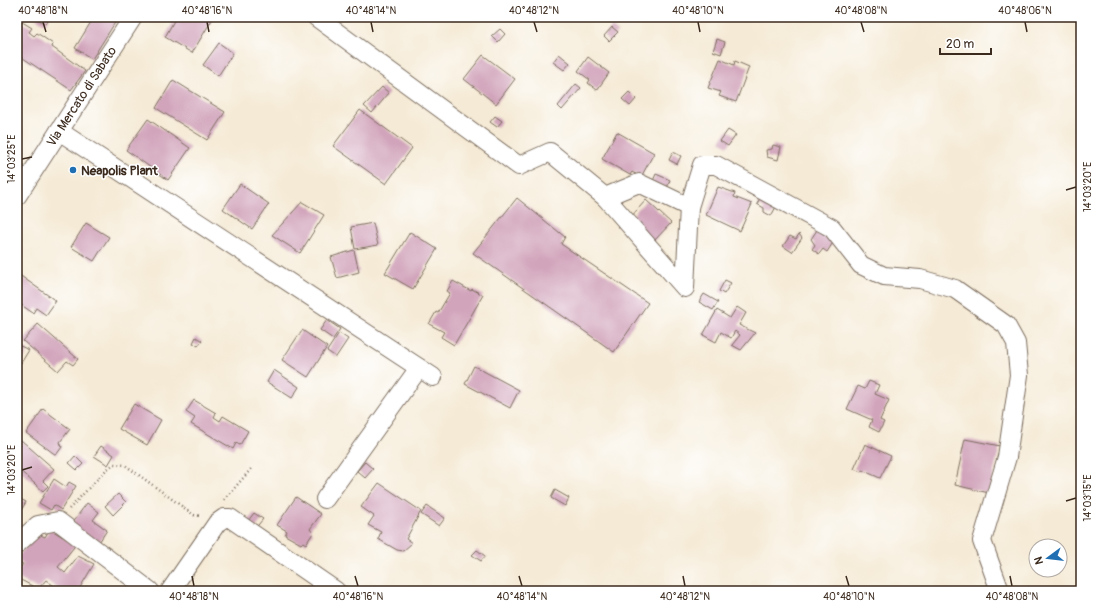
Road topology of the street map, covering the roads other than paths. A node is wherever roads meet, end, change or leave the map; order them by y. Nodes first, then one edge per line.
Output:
1 (316, 17) edge
2 (131, 18) edge
3 (59, 131) junction
4 (17, 196) edge
5 (605, 198) junction
6 (689, 207) junction
7 (325, 499) dead end
8 (17, 544) edge
9 (150, 591) edge
10 (170, 591) edge
11 (336, 591) edge
12 (1000, 591) edge

1 - 5 street
2 - 3 street, Via Mercato di Sabato
3 - 4 street, Via Mercato di Sabato
3 - 7 street
5 - 6 street
5 - 6 street
6 - 12 street
8 - 9 street
10 - 11 street

